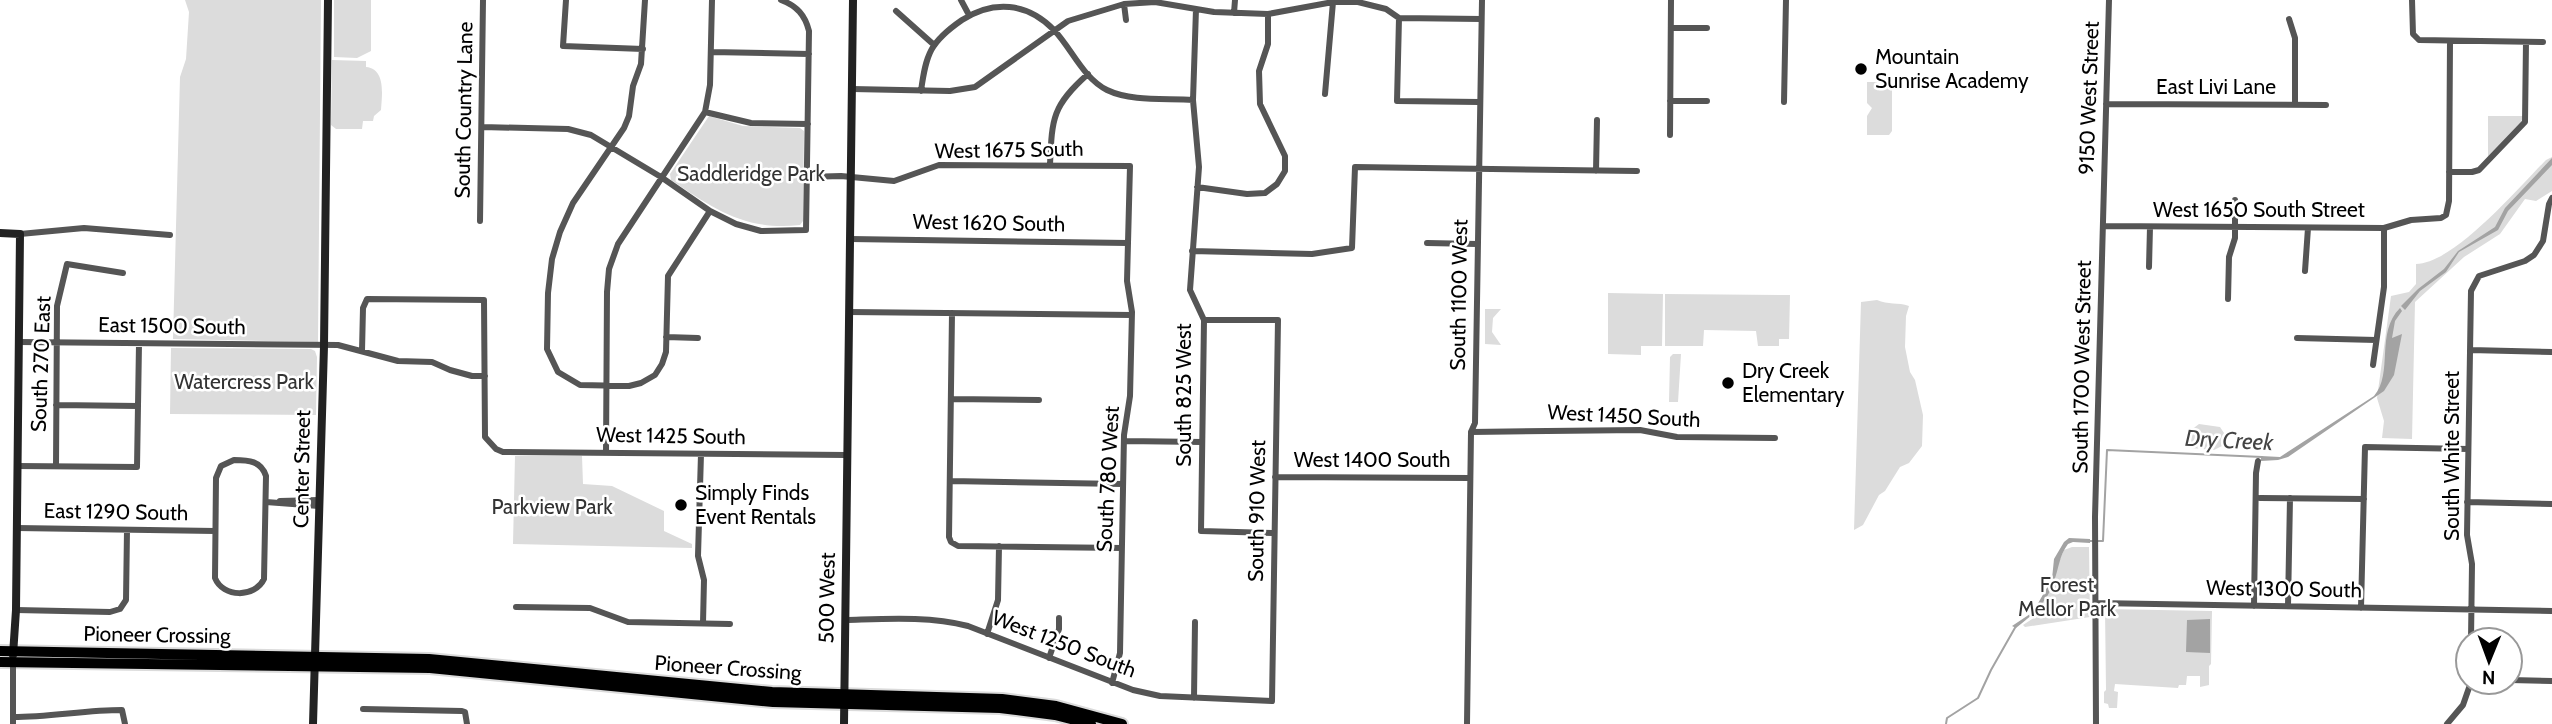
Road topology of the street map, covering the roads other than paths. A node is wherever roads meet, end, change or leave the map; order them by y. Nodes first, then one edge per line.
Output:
1 (328, 0) edge
2 (483, 0) edge
3 (566, 0) edge
4 (645, 0) edge
5 (712, 0) edge
6 (781, 0) edge
7 (853, 0) edge
8 (961, 0) edge
9 (1235, 0) edge
10 (1482, 0) edge
11 (1671, 0) edge
12 (1786, 0) edge
13 (2109, 0) edge
14 (2412, 0) edge
15 (1333, 2) junction
16 (1124, 4) junction
17 (1196, 9) junction
18 (896, 11) dead end
19 (1234, 13) junction
20 (1268, 14) junction
21 (969, 15) junction
22 (1399, 18) junction
23 (1481, 19) junction
24 (2289, 19) dead end
25 (1126, 20) dead end
26 (1671, 28) junction
27 (1707, 29) dead end
28 (1054, 30) junction
29 (2450, 41) junction
30 (2526, 42) junction
31 (2543, 42) dead end
32 (933, 44) junction
33 (643, 49) junction
34 (711, 52) junction
35 (809, 54) junction
36 (1088, 74) junction
37 (852, 89) junction
38 (921, 91) junction
39 (1325, 94) dead end
40 (1193, 100) junction
41 (1670, 101) junction
42 (1707, 101) dead end
43 (1479, 102) junction
44 (1784, 102) dead end
45 (2106, 104) junction
46 (2295, 105) junction
47 (2326, 105) dead end
48 (705, 112) junction
49 (1597, 120) dead end
50 (808, 124) junction
51 (482, 127) junction
52 (1670, 135) dead end
53 (610, 147) junction
54 (1050, 165) junction
55 (1130, 166) joint
56 (1478, 170) junction
57 (1596, 171) junction
58 (1637, 171) dead end
59 (2449, 173) junction
60 (661, 177) junction
61 (807, 177) junction
62 (851, 177) junction
63 (1197, 187) junction
64 (2103, 197) joint
65 (2552, 198) edge
66 (2235, 200) dead end
67 (710, 211) junction
68 (480, 221) dead end
69 (2103, 226) junction
70 (2150, 226) junction
71 (2235, 227) junction
72 (2308, 228) junction
73 (2384, 228) junction
74 (0, 233) edge
75 (20, 234) junction
76 (170, 235) dead end
77 (850, 239) junction
78 (1128, 243) junction
79 (1427, 243) dead end
80 (1477, 244) junction
81 (1192, 251) junction
82 (2149, 267) dead end
83 (2305, 271) dead end
84 (123, 273) dead end
85 (2228, 299) dead end
86 (849, 312) junction
87 (953, 313) junction
88 (1132, 315) junction
89 (1205, 320) junction
90 (666, 337) junction
91 (698, 338) dead end
92 (2297, 338) dead end
93 (2376, 340) junction
94 (19, 342) junction
95 (56, 342) junction
96 (139, 344) junction
97 (324, 346) junction
98 (2470, 350) junction
99 (362, 351) junction
100 (2552, 352) edge
101 (2373, 365) dead end
102 (485, 376) junction
103 (606, 385) junction
104 (951, 399) junction
105 (1040, 400) dead end
106 (56, 405) junction
107 (138, 406) junction
108 (1471, 432) junction
109 (1775, 438) dead end
110 (1124, 441) junction
111 (1202, 442) junction
112 (2468, 449) junction
113 (606, 453) junction
114 (701, 454) junction
115 (846, 455) junction
116 (2258, 461) dead end
117 (17, 466) junction
118 (55, 466) junction
119 (1275, 477) junction
120 (1470, 478) junction
121 (950, 481) junction
122 (1123, 484) junction
123 (2260, 498) dead end
124 (2290, 498) junction
125 (2364, 499) junction
126 (2467, 502) junction
127 (269, 503) junction
128 (319, 503) junction
129 (2552, 504) edge
130 (17, 528) junction
131 (127, 530) junction
132 (215, 531) junction
133 (1273, 533) junction
134 (999, 546) junction
135 (1122, 548) junction
136 (2096, 603) junction
137 (2254, 606) junction
138 (2288, 606) junction
139 (516, 607) dead end
140 (2361, 608) junction
141 (2472, 609) junction
142 (16, 610) junction
143 (2552, 611) edge
144 (1059, 618) dead end
145 (845, 620) junction
146 (1195, 622) dead end
147 (704, 623) junction
148 (730, 624) dead end
149 (2472, 626) edge
150 (987, 634) junction
151 (0, 651) edge
152 (13, 657) junction
153 (1049, 658) junction
154 (314, 661) junction
155 (0, 662) edge
156 (2524, 680) edge
157 (2552, 681) edge
158 (1112, 683) junction
159 (2466, 696) edge
160 (1194, 698) junction
161 (844, 699) junction
162 (1272, 701) joint
163 (363, 709) dead end
164 (13, 720) edge
165 (125, 724) edge
166 (313, 724) edge
167 (467, 724) edge
168 (844, 724) edge
169 (1091, 724) edge
170 (1122, 724) edge
171 (1467, 724) edge
172 (2096, 724) edge
173 (2446, 724) edge

1 - 97 street, Center Street
2 - 51 street, South Country Lane
3 - 33 street
4 - 33 street
5 - 34 street
6 - 35 street
7 - 37 street, 500 West
8 - 21 street
9 - 19 street
10 - 23 street, South 1100 West
11 - 26 street
12 - 44 street
13 - 45 street, 9150 West Street
14 - 29 street
15 - 20 street
15 - 22 street
15 - 39 street
16 - 17 street
16 - 25 street
16 - 28 street
17 - 19 street
17 - 40 street, South 825 West
18 - 32 street
19 - 20 street
20 - 63 street
21 - 28 street
21 - 32 street
22 - 23 street
22 - 43 street
23 - 43 street, South 1100 West
24 - 46 street
26 - 27 street
26 - 41 street
28 - 36 street
28 - 38 street
29 - 30 street
29 - 59 street
30 - 31 street
30 - 59 street
32 - 38 street
33 - 53 street
34 - 35 street
34 - 48 street
35 - 50 street
36 - 40 street
36 - 54 street
37 - 38 street
37 - 62 street, 500 West
40 - 63 street, South 825 West
41 - 42 street
41 - 52 street
43 - 56 street, South 1100 West
45 - 46 street, East Livi Lane
45 - 64 street, 9150 West Street
46 - 47 street, East Livi Lane
48 - 50 street
48 - 60 street
49 - 57 street
50 - 61 street
51 - 53 street
51 - 68 street, South Country Lane
53 - 60 street
53 - 103 street
54 - 55 street, West 1675 South
54 - 62 street, West 1675 South
55 - 78 street, South 780 West
56 - 57 street
56 - 80 street, South 1100 West
56 - 81 street
57 - 58 street
59 - 73 street, West 1650 South Street
60 - 67 street
60 - 103 street
61 - 62 street, West 1675 South
61 - 67 street
62 - 77 street, 500 West
63 - 81 street, South 825 West
64 - 69 street, South 1700 West Street
65 - 98 street, South White Street
66 - 71 street
67 - 90 street
69 - 70 street, West 1650 South Street
69 - 136 street, South 1700 West Street
70 - 71 street, West 1650 South Street
70 - 82 street
71 - 72 street, West 1650 South Street
71 - 85 street
72 - 73 street, West 1650 South Street
72 - 83 street
73 - 93 street
74 - 75 street
75 - 76 street
75 - 94 street
77 - 78 street, West 1620 South
77 - 86 street, 500 West
78 - 88 street, South 780 West
79 - 80 street
80 - 108 street, South 1100 West
81 - 89 street, South 825 West
84 - 95 street, South 270 East
86 - 87 street
86 - 115 street, 500 West
87 - 88 street
87 - 104 street
88 - 110 street, South 780 West
89 - 111 street, South 825 West
89 - 119 street, South 910 West
90 - 91 street
90 - 103 street
92 - 93 street
93 - 101 street
94 - 95 street, East 1500 South
94 - 117 street
95 - 96 street, East 1500 South
95 - 106 street, South 270 East
96 - 97 street, East 1500 South
96 - 107 street
97 - 99 street, East 1500 South
97 - 128 street, Center Street
98 - 100 street
98 - 112 street, South White Street
99 - 102 street, East 1500 South
99 - 102 street
102 - 113 street, West 1425 South
103 - 113 street
104 - 105 street
104 - 121 street
106 - 107 street
106 - 118 street, South 270 East
107 - 118 street
108 - 109 street, West 1450 South
108 - 120 street, South 1100 West
110 - 111 street
110 - 122 street, South 780 West
111 - 133 street, South 825 West
112 - 125 street
112 - 126 street, South White Street
113 - 114 street, West 1425 South
114 - 115 street, West 1425 South
114 - 147 street
115 - 145 street, 500 West
116 - 137 street
117 - 118 street
117 - 130 street
119 - 120 street, West 1400 South
119 - 133 street, South 910 West
120 - 171 street, South 1100 West
121 - 122 street
121 - 134 street
122 - 135 street, South 780 West
123 - 124 street
124 - 125 street
124 - 138 street
125 - 140 street
126 - 129 street
126 - 141 street, South White Street
127 - 128 street
127 - 132 street
127 - 132 street
128 - 154 street, Center Street
130 - 131 street, East 1290 South
130 - 142 street
131 - 132 street, East 1290 South
131 - 142 street
133 - 162 street, South 910 West
134 - 135 street
134 - 150 street
135 - 158 street, South 780 West
136 - 137 street, West 1300 South
136 - 172 street, South 1700 West Street
137 - 138 street, West 1300 South
138 - 140 street, West 1300 South
139 - 147 street
140 - 141 street, West 1300 South
141 - 143 street, West 1300 South
141 - 149 street, South White Street
142 - 152 street
144 - 153 street
145 - 150 street, West 1250 South
145 - 161 street, 500 West
146 - 160 street
147 - 148 street
150 - 153 street, West 1250 South
151 - 152 highway, Pioneer Crossing
152 - 154 highway, Pioneer Crossing
152 - 155 highway, Pioneer Crossing
152 - 164 street
153 - 158 street, West 1250 South
154 - 161 highway, Pioneer Crossing
154 - 166 street, Center Street
156 - 157 street
158 - 160 street, West 1250 South
159 - 173 street
160 - 162 street, West 1250 South
161 - 168 street, 500 West
161 - 169 highway, Pioneer Crossing
161 - 170 highway, Pioneer Crossing
163 - 167 street
164 - 165 street

